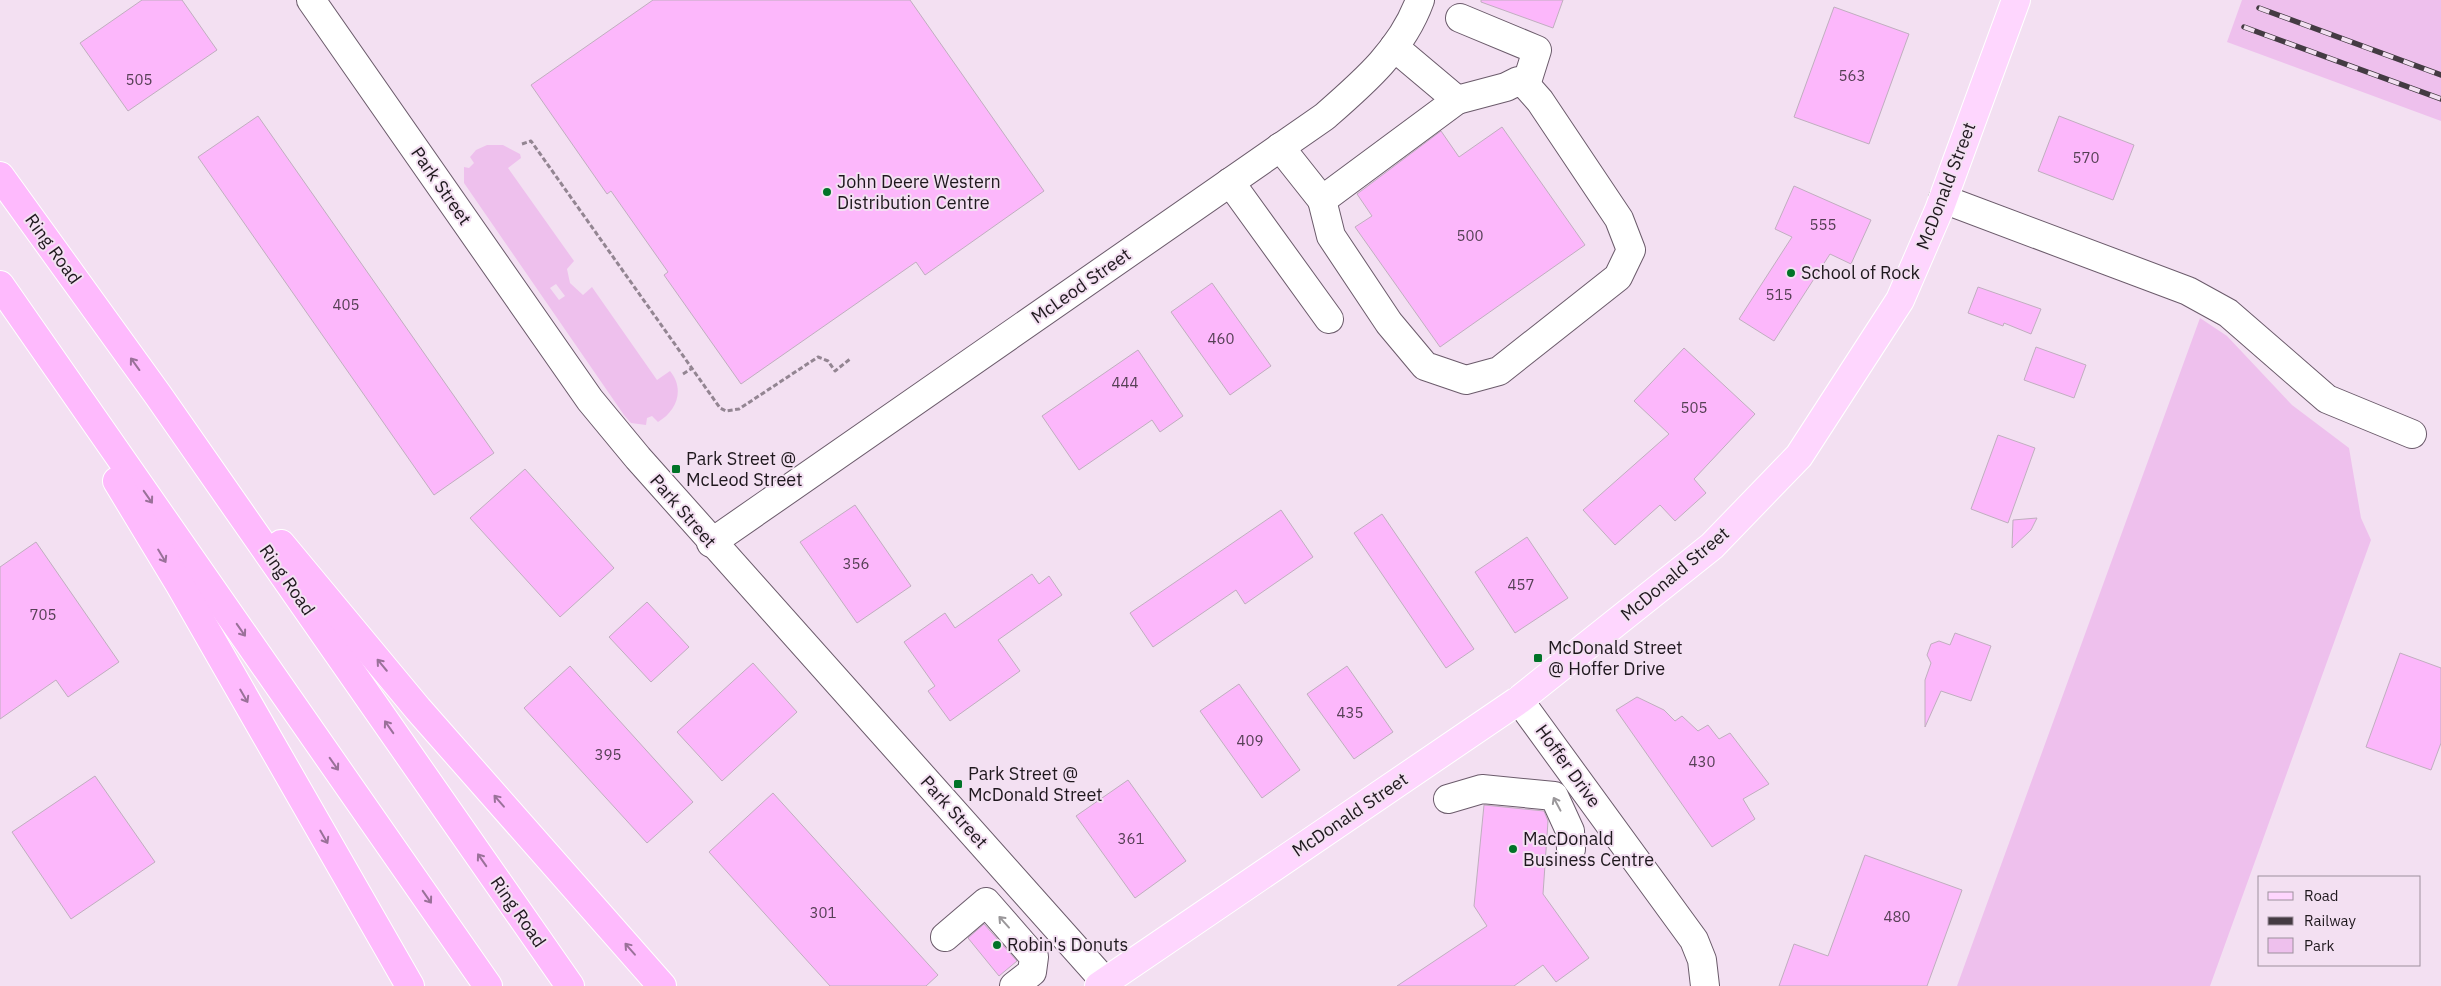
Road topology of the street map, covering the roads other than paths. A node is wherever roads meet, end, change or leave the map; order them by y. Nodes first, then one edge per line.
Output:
1 (311, 0) edge
2 (1420, 0) edge
3 (2016, 0) edge
4 (1460, 18) dead end
5 (1394, 47) junction
6 (1526, 86) junction
7 (1457, 100) junction
8 (1280, 147) junction
9 (0, 176) edge
10 (1230, 182) junction
11 (1942, 199) junction
12 (1322, 200) junction
13 (0, 285) edge
14 (0, 290) edge
15 (1329, 319) dead end
16 (158, 395) junction
17 (2412, 434) dead end
18 (712, 543) junction
19 (1519, 700) junction
20 (1448, 798) dead end
21 (1571, 849) dead end
22 (945, 937) dead end
23 (1105, 984) edge
24 (410, 986) edge
25 (488, 986) edge
26 (570, 986) edge
27 (662, 986) edge
28 (1014, 986) edge
29 (1705, 986) edge

1 - 18 street, Park Street
2 - 5 street, McLeod Street
3 - 11 main road, McDonald Street
4 - 6 street
5 - 7 street
5 - 8 street, McLeod Street
6 - 7 street
6 - 12 street
7 - 12 street
8 - 10 street, McLeod Street
8 - 12 street
16 -> 9 highway, Ring Road
10 - 15 street
10 - 18 street, McLeod Street
11 - 17 street
11 - 19 main road, McDonald Street
13 -> 25 highway
14 -> 24 highway
26 -> 16 highway, Ring Road
27 -> 16 highway
18 - 23 street, Park Street
19 - 23 main road, McDonald Street
19 - 29 street, Hoffer Drive
21 -> 20 street
28 -> 22 street

